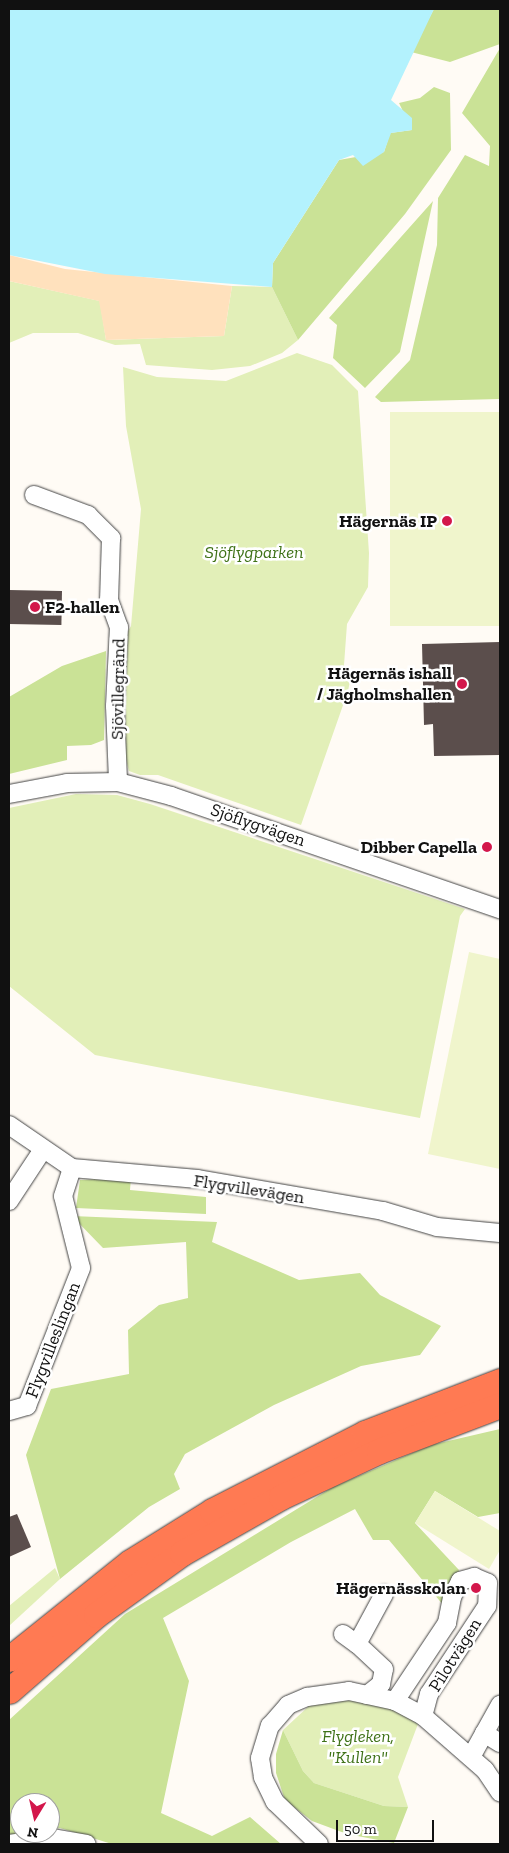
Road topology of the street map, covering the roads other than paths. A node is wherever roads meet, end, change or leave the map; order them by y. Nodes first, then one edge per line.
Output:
1 (34, 495) dead end
2 (118, 782) junction
3 (9, 794) edge
4 (500, 909) edge
5 (9, 1125) edge
6 (42, 1151) junction
7 (72, 1168) junction
8 (9, 1201) edge
9 (500, 1233) edge
10 (500, 1380) edge
11 (500, 1405) edge
12 (9, 1411) edge
13 (384, 1594) dead end
14 (9, 1659) edge
15 (9, 1691) edge
16 (367, 1695) junction
17 (395, 1701) junction
18 (500, 1705) edge
19 (423, 1716) junction
20 (484, 1733) junction
21 (500, 1743) edge
22 (470, 1758) junction
23 (500, 1792) edge
24 (9, 1844) edge
25 (86, 1844) edge
26 (319, 1844) edge

1 - 2 street, Sjövillegränd
2 - 3 street, Sjöflygvägen
2 - 4 street, Sjöflygvägen
5 - 6 street, Flygvillevägen
6 - 7 street, Flygvillevägen
6 - 8 street
7 - 9 street, Flygvillevägen
7 - 12 street, Flygvilleslingan
10 - 14 highway
11 - 15 highway
13 - 16 street
16 - 17 street
16 - 26 street
17 - 19 street
17 - 19 street, Pilotvägen
18 - 20 street
19 - 22 street
20 - 21 street
20 - 22 street
22 - 23 street
24 - 25 street

